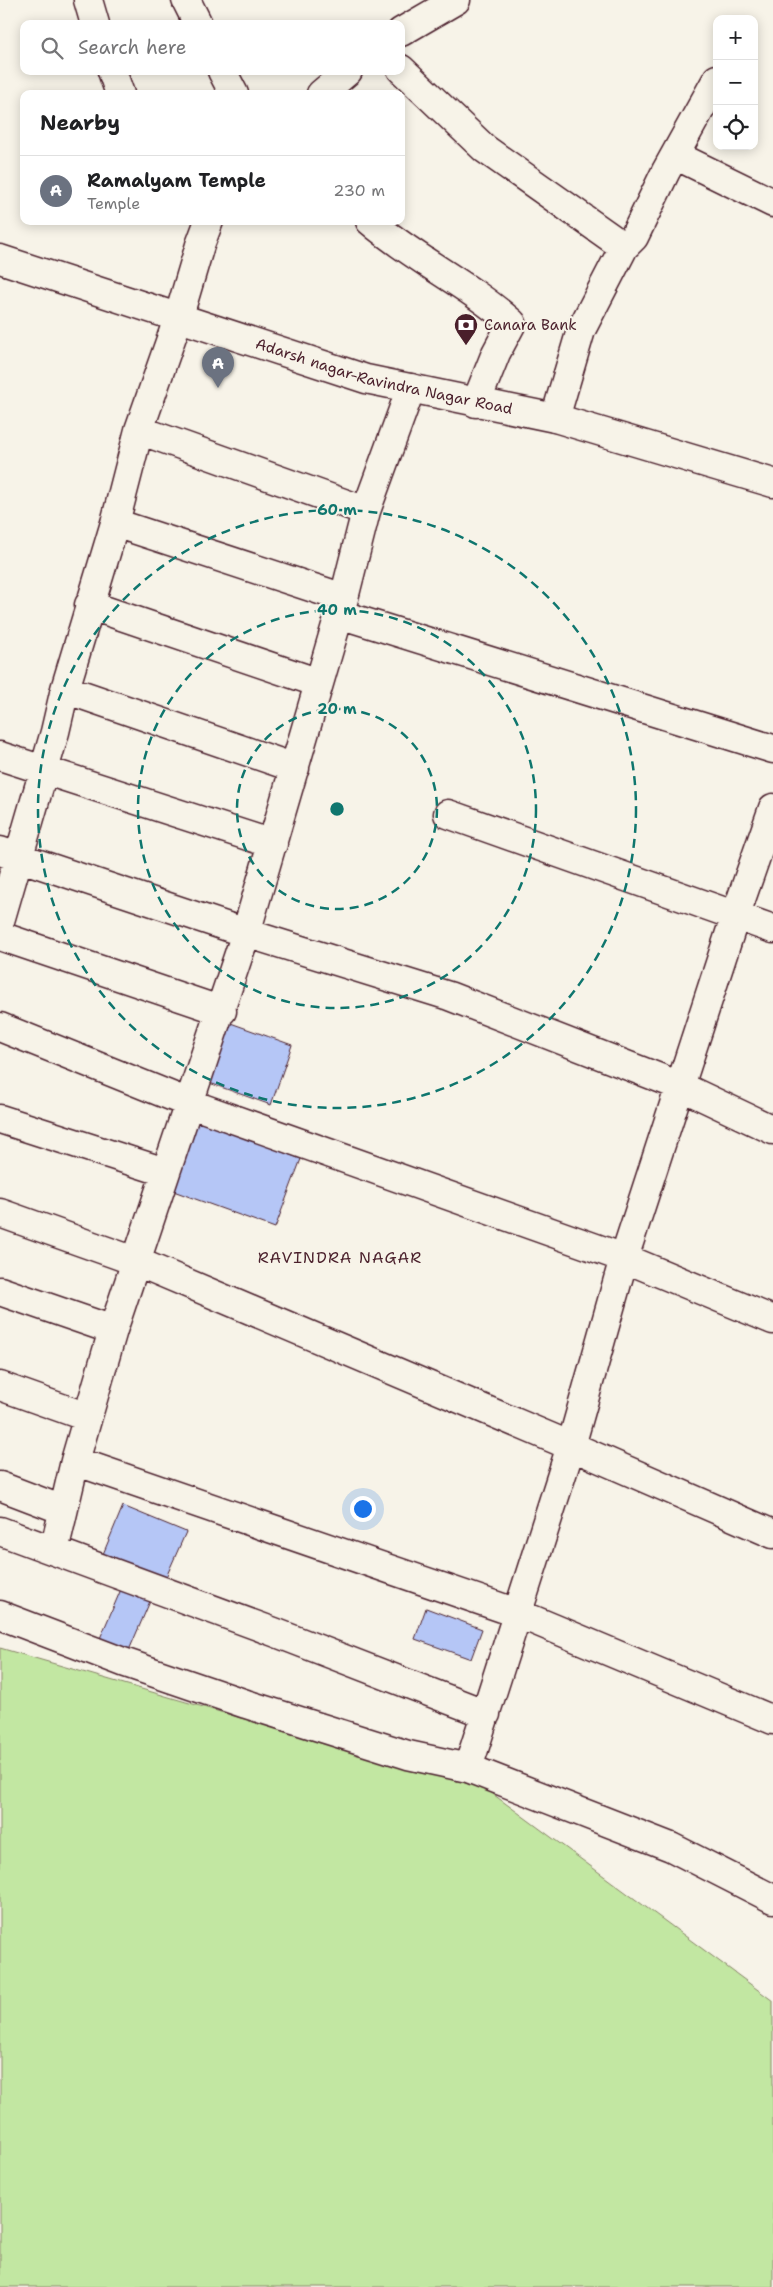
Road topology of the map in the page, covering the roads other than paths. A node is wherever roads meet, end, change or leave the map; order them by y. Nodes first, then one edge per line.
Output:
1 (88, 0) edge
2 (186, 0) edge
3 (456, 0) edge
4 (94, 20) edge
5 (196, 20) edge
6 (405, 30) edge
7 (405, 73) edge
8 (113, 75) edge
9 (224, 75) edge
10 (343, 75) edge
11 (713, 86) edge
12 (119, 90) edge
13 (232, 90) edge
14 (326, 90) edge
15 (675, 155) junction
16 (773, 203) edge
17 (208, 225) edge
18 (376, 225) edge
19 (624, 248) junction
20 (0, 259) edge
21 (178, 319) junction
22 (411, 388) junction
23 (476, 403) junction
24 (555, 418) junction
25 (139, 430) junction
26 (773, 483) edge
27 (366, 511) junction
28 (115, 523) junction
29 (89, 605) junction
30 (342, 606) junction
31 (319, 683) junction
32 (65, 689) junction
33 (773, 749) edge
34 (0, 756) edge
35 (295, 768) junction
36 (44, 772) junction
37 (773, 808) edge
38 (448, 814) dead end
39 (273, 844) junction
40 (10, 854) edge
41 (736, 914) junction
42 (0, 921) edge
43 (773, 929) edge
44 (246, 933) junction
45 (0, 936) edge
46 (222, 1011) junction
47 (0, 1027) edge
48 (680, 1086) junction
49 (191, 1104) junction
50 (0, 1119) edge
51 (773, 1130) edge
52 (166, 1172) junction
53 (0, 1213) edge
54 (624, 1258) junction
55 (135, 1262) junction
56 (0, 1291) edge
57 (773, 1320) edge
58 (113, 1330) junction
59 (0, 1386) edge
60 (87, 1418) junction
61 (571, 1446) junction
62 (75, 1460) junction
63 (0, 1486) edge
64 (63, 1510) junction
65 (0, 1531) edge
66 (773, 1534) edge
67 (54, 1550) junction
68 (517, 1614) junction
69 (0, 1615) edge
70 (486, 1714) junction
71 (773, 1720) edge
72 (468, 1768) junction
73 (773, 1899) edge

1 - 4 street
2 - 5 street
3 - 6 street
7 - 19 street
8 - 12 street
9 - 13 street
10 - 14 street
11 - 15 street
15 - 16 street
15 - 19 street
17 - 21 street
18 - 23 street
19 - 24 street
20 - 21 street, Adarsh nagar-Ravindra Nagar Road
21 - 22 street, Adarsh nagar-Ravindra Nagar Road
21 - 25 street
22 - 23 street, Adarsh nagar-Ravindra Nagar Road
22 - 27 street
23 - 24 street, Adarsh nagar-Ravindra Nagar Road
24 - 26 street, Adarsh nagar-Ravindra Nagar Road
25 - 27 street
25 - 28 street
27 - 30 street
28 - 29 street
28 - 30 street
29 - 31 street
29 - 32 street
30 - 31 street
30 - 33 street
31 - 35 street
32 - 35 street
32 - 36 street
34 - 36 street
35 - 39 street
36 - 39 street
36 - 40 street
37 - 41 street
38 - 41 street
39 - 44 street
40 - 42 street
40 - 44 street
41 - 43 street
41 - 48 street
44 - 46 street
44 - 48 street
45 - 46 street
46 - 49 street
47 - 49 street
48 - 51 street
48 - 54 street
49 - 52 street
49 - 54 street
50 - 52 street
52 - 55 street
53 - 55 street
54 - 57 street
54 - 61 street
55 - 58 street
55 - 61 street
56 - 58 street
58 - 60 street
59 - 60 street
60 - 62 street
61 - 66 street
61 - 68 street
62 - 64 street
62 - 68 street
63 - 64 street
64 - 67 street
65 - 67 street
67 - 70 street
68 - 70 street
68 - 71 street
69 - 72 street
70 - 72 street
72 - 73 street

